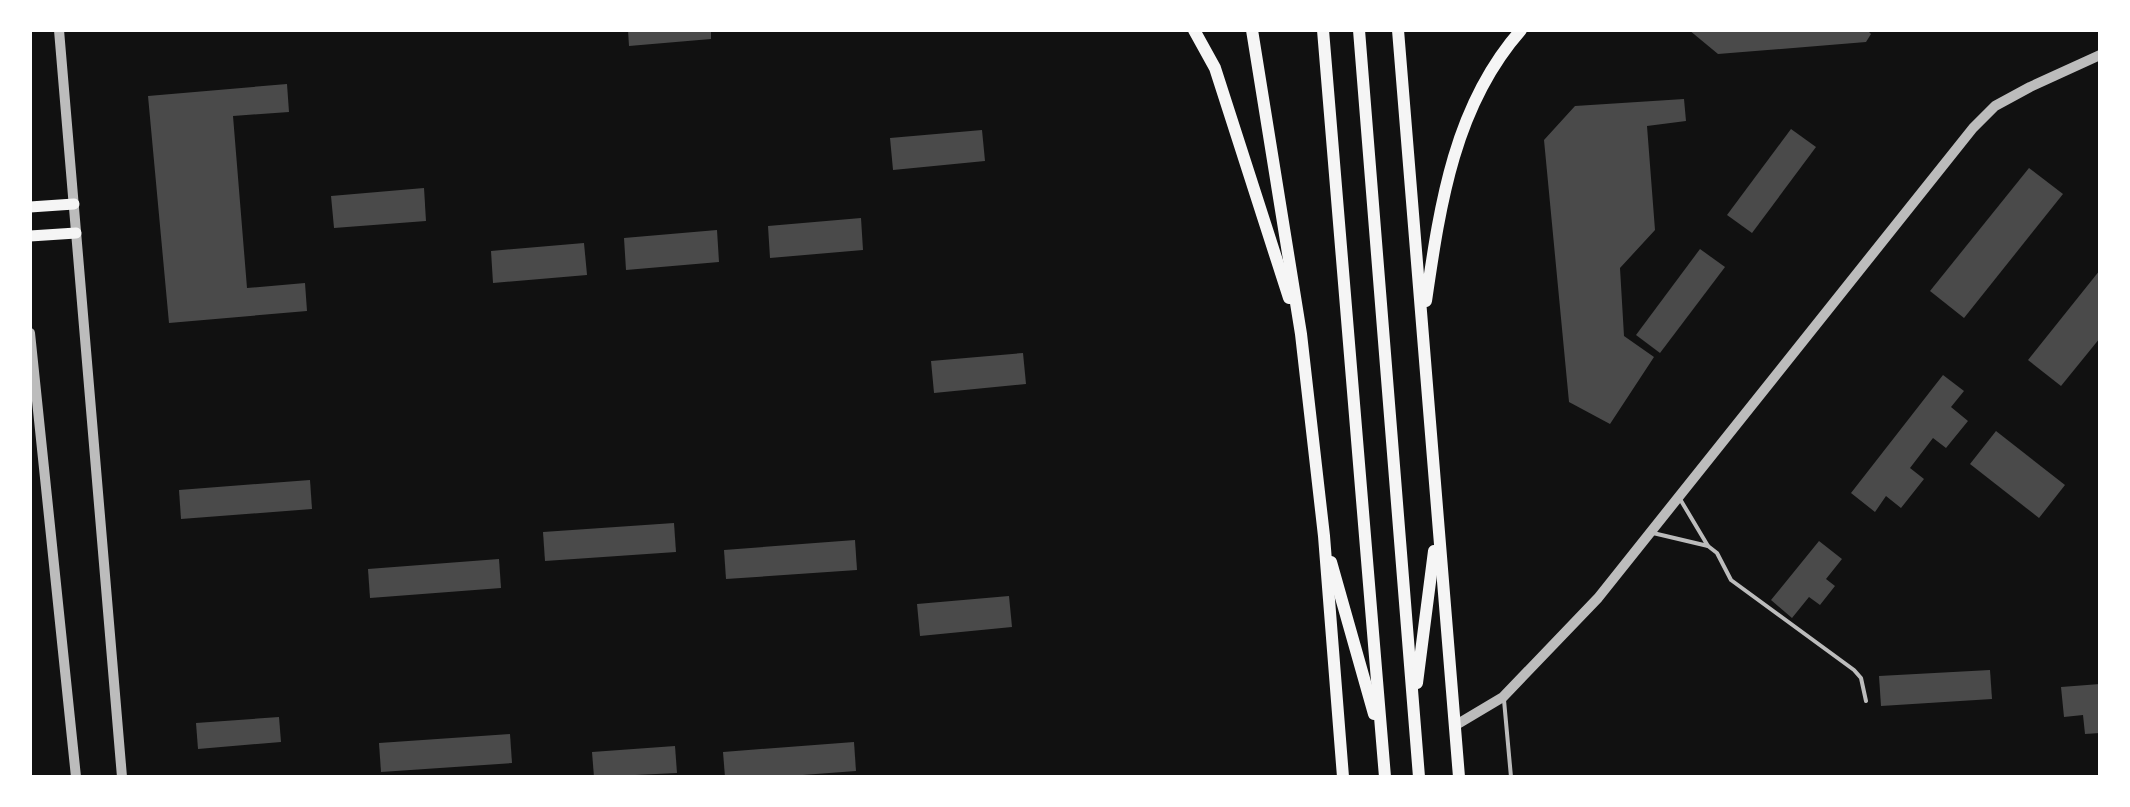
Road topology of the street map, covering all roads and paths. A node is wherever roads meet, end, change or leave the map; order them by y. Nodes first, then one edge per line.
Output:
1 (59, 30) edge
2 (1194, 30) edge
3 (1252, 30) edge
4 (1323, 30) edge
5 (1359, 30) edge
6 (1398, 30) edge
7 (1521, 30) edge
8 (2100, 55) edge
9 (74, 204) junction
10 (30, 207) edge
11 (76, 233) junction
12 (30, 236) edge
13 (1423, 324) junction
14 (30, 333) edge
15 (1301, 334) junction
16 (1679, 497) junction
17 (1437, 528) junction
18 (1651, 532) junction
19 (1324, 536) junction
20 (1708, 546) junction
21 (1503, 697) junction
22 (1866, 701) dead end
23 (1414, 709) junction
24 (1456, 725) junction
25 (1382, 742) junction
26 (76, 777) edge
27 (122, 777) edge
28 (1343, 777) edge
29 (1385, 777) edge
30 (1419, 777) edge
31 (1459, 777) edge
32 (1511, 777) edge

1 - 9 street
2 - 15 highway
3 - 15 highway
4 - 25 highway
5 - 23 highway
6 - 13 highway
7 - 13 highway
8 - 16 street
9 - 10 main road
9 - 11 street
11 - 12 main road
11 - 27 street
13 - 17 highway
14 - 26 street
15 - 19 highway
16 - 18 street
16 - 20 lane
17 - 23 highway
17 - 24 highway
18 - 20 lane
18 - 21 street
19 - 25 highway
19 - 28 highway
20 - 22 lane
21 - 24 street
21 - 32 lane
23 - 30 highway
24 - 31 highway
25 - 29 highway

